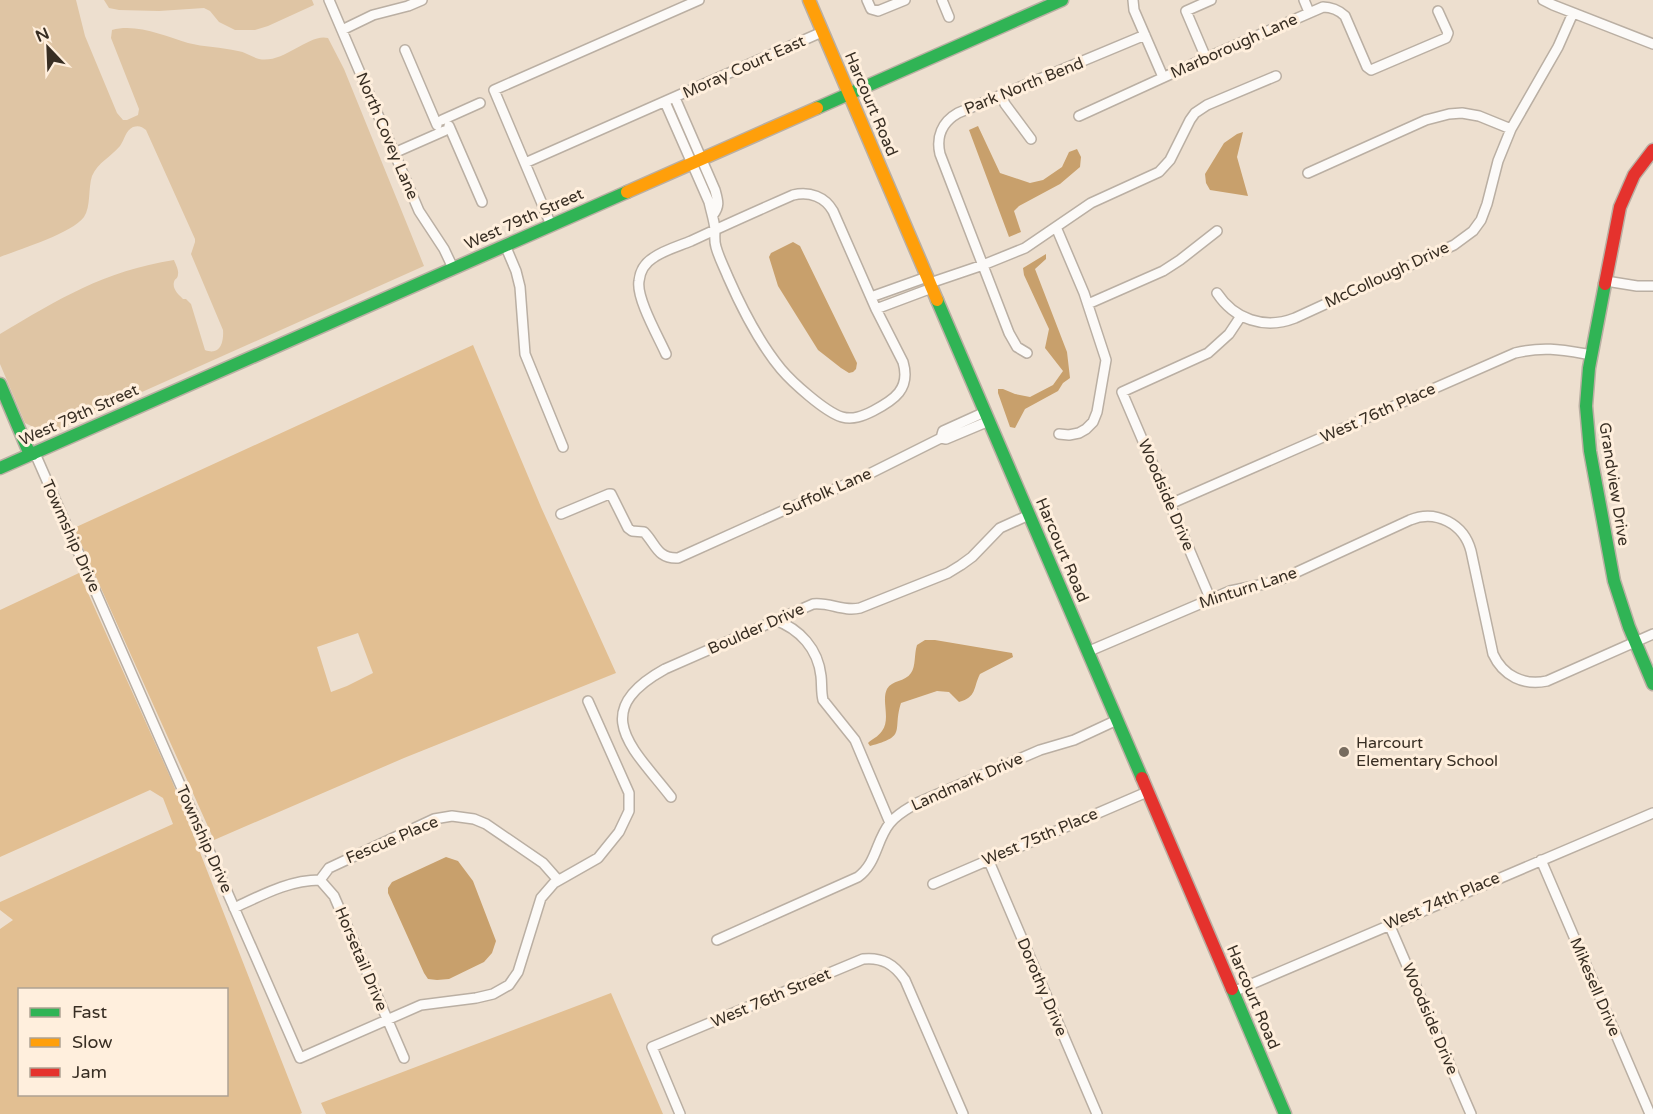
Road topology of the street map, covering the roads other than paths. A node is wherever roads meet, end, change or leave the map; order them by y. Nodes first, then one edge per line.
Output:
1 (329, 0) edge
2 (422, 0) edge
3 (699, 0) edge
4 (809, 0) edge
5 (867, 0) edge
6 (905, 0) edge
7 (942, 0) edge
8 (1062, 0) edge
9 (1125, 0) edge
10 (1211, 0) edge
11 (1304, 0) edge
12 (1543, 0) edge
13 (1134, 5) edge
14 (1438, 11) dead end
15 (1309, 12) junction
16 (1573, 13) junction
17 (949, 17) dead end
18 (342, 30) junction
19 (822, 32) junction
20 (1145, 35) junction
21 (1653, 44) edge
22 (405, 50) dead end
23 (1206, 58) junction
24 (1276, 76) dead end
25 (1163, 77) junction
26 (849, 93) junction
27 (1000, 95) junction
28 (675, 98) junction
29 (665, 102) junction
30 (480, 103) dead end
31 (1079, 116) dead end
32 (443, 125) junction
33 (1511, 129) junction
34 (1031, 139) dead end
35 (1653, 150) edge
36 (394, 153) junction
37 (697, 161) junction
38 (525, 163) junction
39 (1308, 173) dead end
40 (482, 202) dead end
41 (551, 225) junction
42 (1056, 227) junction
43 (715, 230) junction
44 (1217, 231) dead end
45 (505, 245) junction
46 (983, 266) junction
47 (453, 268) junction
48 (1606, 281) junction
49 (930, 283) junction
50 (1653, 286) edge
51 (1216, 292) dead end
52 (871, 297) junction
53 (1088, 304) junction
54 (876, 309) junction
55 (1240, 316) junction
56 (1027, 353) dead end
57 (666, 354) dead end
58 (1592, 355) junction
59 (0, 384) edge
60 (987, 416) junction
61 (1059, 434) dead end
62 (563, 447) dead end
63 (33, 454) junction
64 (0, 468) edge
65 (1170, 504) junction
66 (561, 514) dead end
67 (1029, 515) junction
68 (1210, 598) junction
69 (107, 620) joint
70 (775, 620) junction
71 (1653, 634) edge
72 (1635, 642) junction
73 (1087, 652) junction
74 (1653, 684) edge
75 (588, 701) dead end
76 (1117, 720) junction
77 (1147, 792) junction
78 (671, 797) dead end
79 (1653, 813) edge
80 (890, 823) junction
81 (988, 859) junction
82 (1541, 860) junction
83 (320, 880) junction
84 (558, 880) junction
85 (933, 884) dead end
86 (234, 908) junction
87 (1389, 924) junction
88 (717, 940) dead end
89 (1233, 992) junction
90 (388, 1020) junction
91 (404, 1058) dead end
92 (680, 1114) edge
93 (963, 1114) edge
94 (1097, 1114) edge
95 (1285, 1114) edge
96 (1471, 1114) edge
97 (1650, 1114) edge

1 - 18 street, North Covey Lane
2 - 18 street
3 - 38 street
4 - 19 street, Harcourt Road
5 - 6 street
7 - 17 street
8 - 26 street, West 79th Street
9 - 13 street
10 - 23 street
11 - 15 street
12 - 16 street
13 - 20 street
14 - 15 street, Marborough Lane
15 - 23 street, Marborough Lane
16 - 21 street
16 - 33 street, McCollough Drive
18 - 36 street, North Covey Lane
19 - 26 street, Harcourt Road
19 - 28 street, Moray Court East
20 - 25 street
20 - 27 street, Park North Bend
22 - 32 street
23 - 25 street, Marborough Lane
24 - 42 street
25 - 31 street, Marborough Lane
26 - 37 street, West 79th Street
26 - 49 street, Harcourt Road
27 - 34 street
27 - 46 street, Park North Bend
28 - 29 street, Moray Court East
28 - 37 street
29 - 37 street
29 - 38 street, Moray Court East
30 - 32 street
32 - 36 street
32 - 40 street
33 - 39 street
33 - 55 street, McCollough Drive
35 - 48 street, Grandview Drive
36 - 47 street, North Covey Lane
37 - 41 street, West 79th Street
37 - 43 street
38 - 41 street
41 - 45 street, West 79th Street
42 - 46 street
42 - 53 street
43 - 52 street
43 - 54 street
43 - 57 street
44 - 53 street
45 - 47 street, West 79th Street
45 - 62 street
46 - 49 street
46 - 56 street, Park North Bend
47 - 63 street, West 79th Street
48 - 50 street
48 - 58 street, Grandview Drive
49 - 52 street
49 - 54 street
49 - 60 street, Harcourt Road
51 - 55 street
52 - 54 street
53 - 61 street
55 - 65 street, Woodside Drive
58 - 65 street, West 76th Place
58 - 72 street, Grandview Drive
59 - 63 street
60 - 66 street, Suffolk Lane
60 - 67 street, Harcourt Road
63 - 64 street, West 79th Street
63 - 69 street, Towmship Drive
65 - 68 street, Woodside Drive
67 - 70 street, Boulder Drive
67 - 73 street, Harcourt Road
68 - 72 street, Minturn Lane
68 - 73 street, Minturn Lane
69 - 86 street, Township Drive
70 - 78 street, Boulder Drive
70 - 80 street
71 - 72 street
72 - 74 street, Grandview Drive
73 - 76 street, Harcourt Road
75 - 84 street
76 - 77 street, Harcourt Road
76 - 80 street, Landmark Drive
77 - 81 street, West 75th Place
77 - 89 street, Harcourt Road
79 - 82 street, West 74th Place
80 - 88 street, Landmark Drive
81 - 85 street, West 75th Place
81 - 94 street, Dorothy Drive
82 - 87 street, West 74th Place
82 - 97 street, Mikesell Drive
83 - 84 street, Fescue Place
83 - 86 street
83 - 90 street, Horsetail Drive
84 - 90 street
86 - 90 street, Township Drive
87 - 89 street, West 74th Place
87 - 96 street, Woodside Drive
89 - 95 street, Harcourt Road
90 - 91 street, Horsetail Drive
92 - 93 street, West 76th Street

